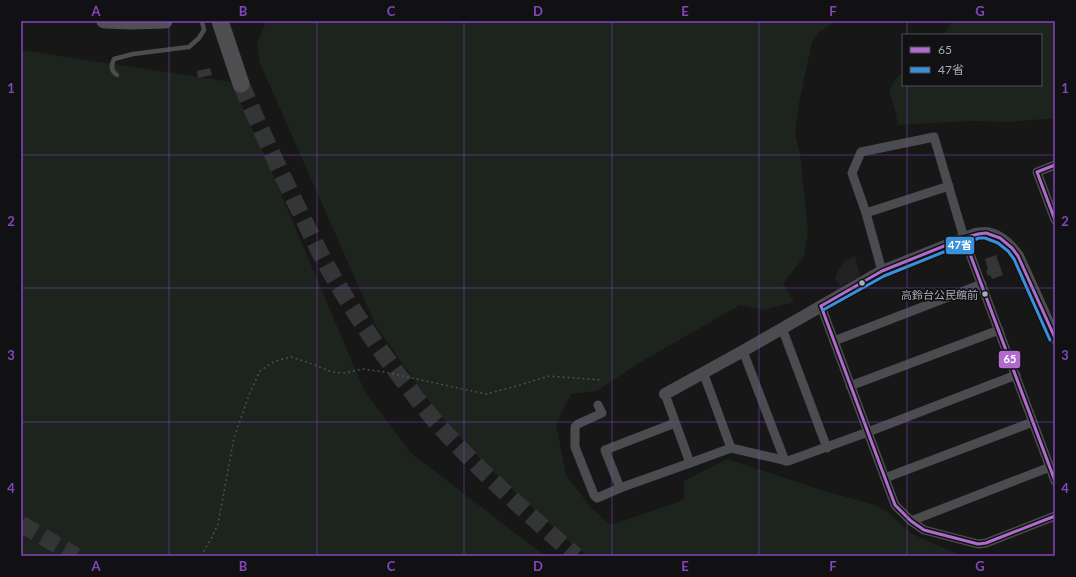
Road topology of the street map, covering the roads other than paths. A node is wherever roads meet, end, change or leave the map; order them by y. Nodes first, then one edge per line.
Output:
1 (104, 21) edge
2 (165, 21) edge
3 (202, 21) edge
4 (220, 21) edge
5 (117, 75) dead end
6 (241, 84) tunnel mouth
7 (1055, 165) edge
8 (949, 186) junction
9 (866, 213) junction
10 (1055, 220) edge
11 (964, 238) junction
12 (882, 271) junction
13 (982, 284) junction
14 (821, 306) junction
15 (782, 328) junction
16 (999, 330) junction
17 (1055, 338) edge
18 (834, 341) junction
19 (743, 351) junction
20 (703, 372) junction
21 (1016, 375) junction
22 (850, 386) junction
23 (665, 394) joint
24 (598, 405) dead end
25 (1033, 422) junction
26 (675, 423) junction
27 (868, 432) junction
28 (732, 448) junction
29 (827, 448) junction
30 (784, 461) junction
31 (690, 462) junction
32 (1050, 467) junction
33 (885, 478) junction
34 (1055, 481) edge
35 (620, 488) junction
36 (1055, 516) edge
37 (911, 521) junction

1 - 2 main road
3 - 5 lane
4 - 6 highway
7 - 10 street
8 - 9 street
8 - 9 street
8 - 11 street
9 - 12 street
11 - 12 street
11 - 13 street
11 - 17 street
12 - 14 street
13 - 16 street
13 - 18 street
14 - 15 street
14 - 18 street
15 - 19 street
15 - 29 street
16 - 21 street
16 - 22 street
18 - 22 street
19 - 20 street
19 - 30 street
20 - 23 street
20 - 28 street
21 - 25 street
21 - 27 street
22 - 27 street
23 - 26 street
24 - 35 street
25 - 32 street
25 - 33 street
26 - 31 street
26 - 35 street
27 - 29 street
27 - 33 street
28 - 30 street
28 - 31 street
29 - 30 street
31 - 35 street
32 - 34 street
32 - 37 street
33 - 37 street
36 - 37 street

